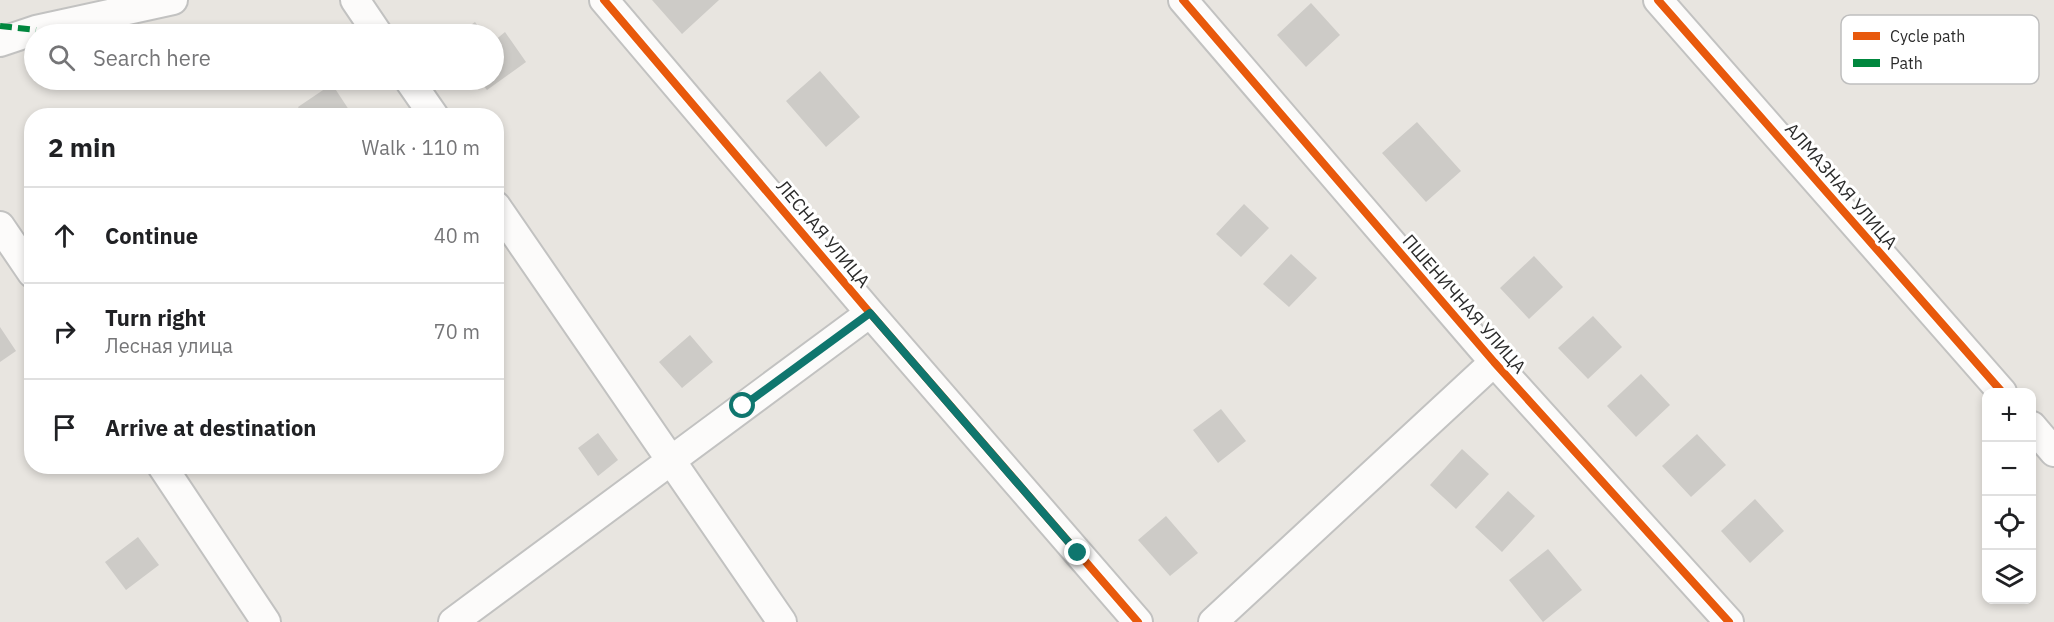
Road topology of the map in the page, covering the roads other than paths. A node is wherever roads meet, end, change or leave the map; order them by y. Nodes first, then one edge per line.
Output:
1 (173, 0) edge
2 (354, 0) edge
3 (604, 0) edge
4 (1183, 0) edge
5 (1658, 0) edge
6 (63, 24) edge
7 (371, 24) edge
8 (24, 34) edge
9 (0, 42) edge
10 (416, 90) edge
11 (428, 108) edge
12 (504, 218) edge
13 (0, 226) edge
14 (24, 261) edge
15 (870, 313) junction
16 (1494, 362) junction
17 (1998, 388) edge
18 (2036, 432) edge
19 (2054, 452) edge
20 (671, 460) junction
21 (167, 474) edge
22 (266, 622) edge
23 (453, 622) edge
24 (782, 622) edge
25 (1138, 622) edge
26 (1213, 622) edge
27 (1729, 622) edge

1 - 6 street
2 - 7 street
3 - 15 street, ЛЕСНАЯ УЛИЦА
4 - 16 street, ПШЕНИЧНАЯ УЛИЦА
5 - 17 street, АЛМАЗНАЯ УЛИЦА
8 - 9 street
10 - 11 street
12 - 20 street
13 - 14 street
15 - 20 street
15 - 25 street, ЛЕСНАЯ УЛИЦА
16 - 26 street
16 - 27 street, ПШЕНИЧНАЯ УЛИЦА
18 - 19 street
20 - 23 street
20 - 24 street
21 - 22 street

